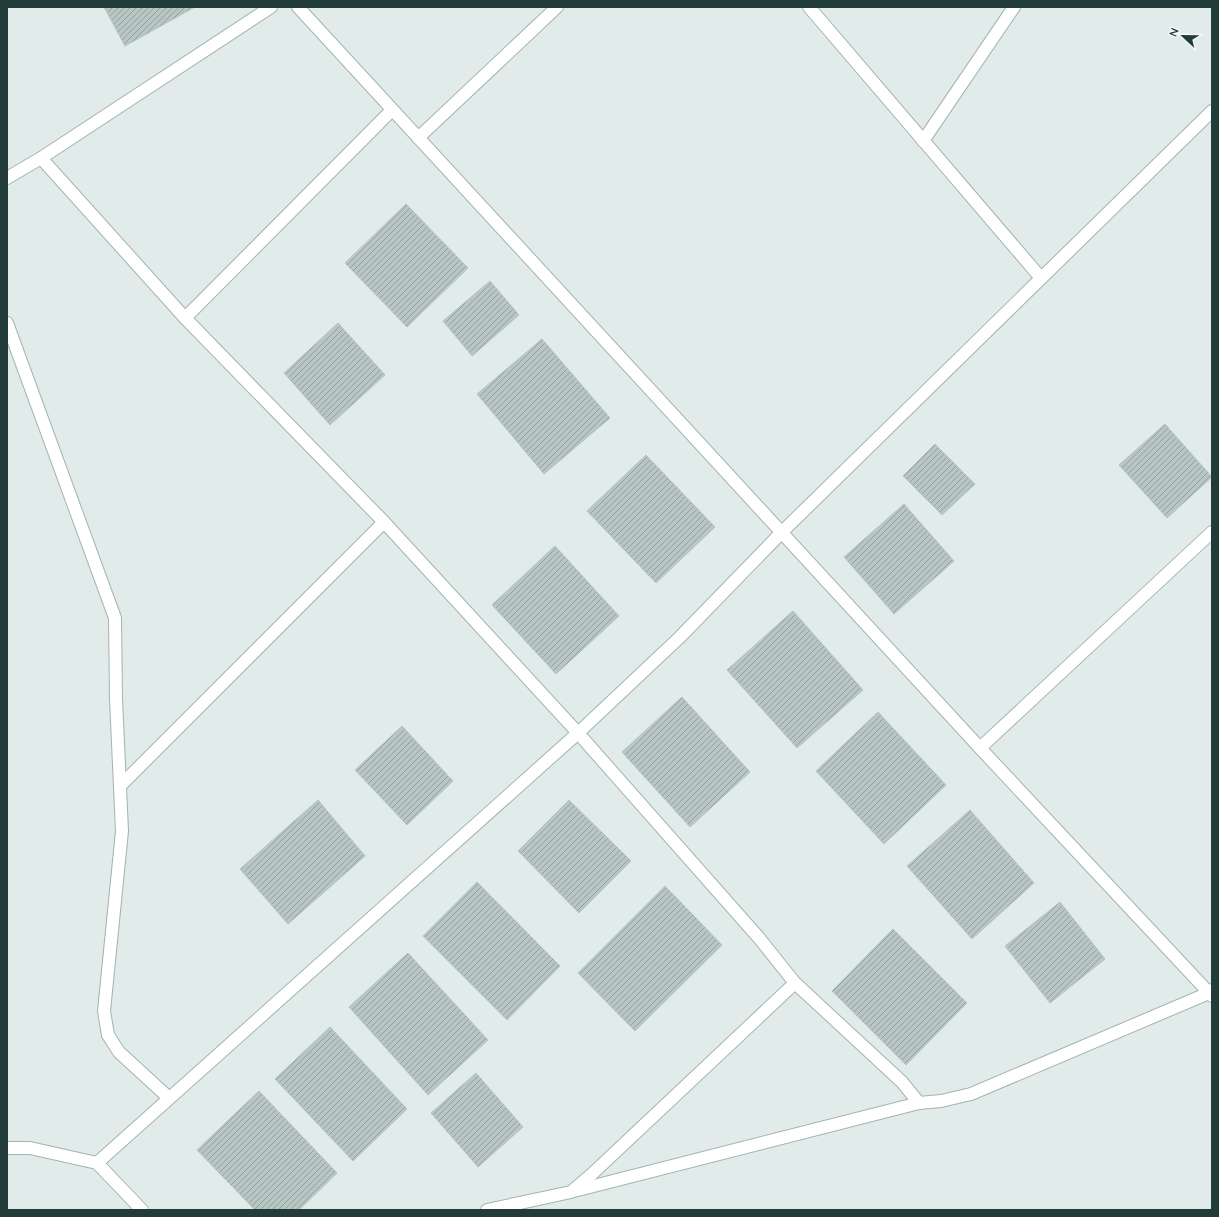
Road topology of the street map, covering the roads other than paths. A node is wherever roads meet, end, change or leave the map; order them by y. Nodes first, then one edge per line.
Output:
1 (272, 7) edge
2 (298, 7) edge
3 (557, 7) edge
4 (809, 7) edge
5 (1014, 7) edge
6 (392, 110) junction
7 (1212, 111) edge
8 (418, 138) junction
9 (923, 141) junction
10 (41, 158) junction
11 (7, 178) edge
12 (1041, 278) junction
13 (185, 318) junction
14 (7, 322) edge
15 (384, 522) junction
16 (782, 532) junction
17 (1212, 532) edge
18 (578, 733) junction
19 (980, 748) junction
20 (120, 786) junction
21 (795, 983) junction
22 (1211, 993) edge
23 (169, 1098) junction
24 (919, 1103) junction
25 (7, 1148) edge
26 (97, 1162) junction
27 (570, 1192) junction
28 (142, 1210) edge
29 (487, 1210) edge

1 - 10 street
2 - 6 street
3 - 8 street
4 - 9 street
5 - 9 street
6 - 8 street
6 - 13 street
7 - 12 street
8 - 16 street
9 - 12 street
10 - 11 street
10 - 13 street
12 - 16 street
13 - 15 street
14 - 20 street
15 - 18 street
15 - 20 street
16 - 18 street
16 - 19 street
17 - 19 street
18 - 21 street
18 - 23 street
19 - 22 street
20 - 23 street
21 - 24 street
21 - 27 street
22 - 24 street
23 - 26 street
24 - 27 street
25 - 26 street
26 - 28 street
27 - 29 street

